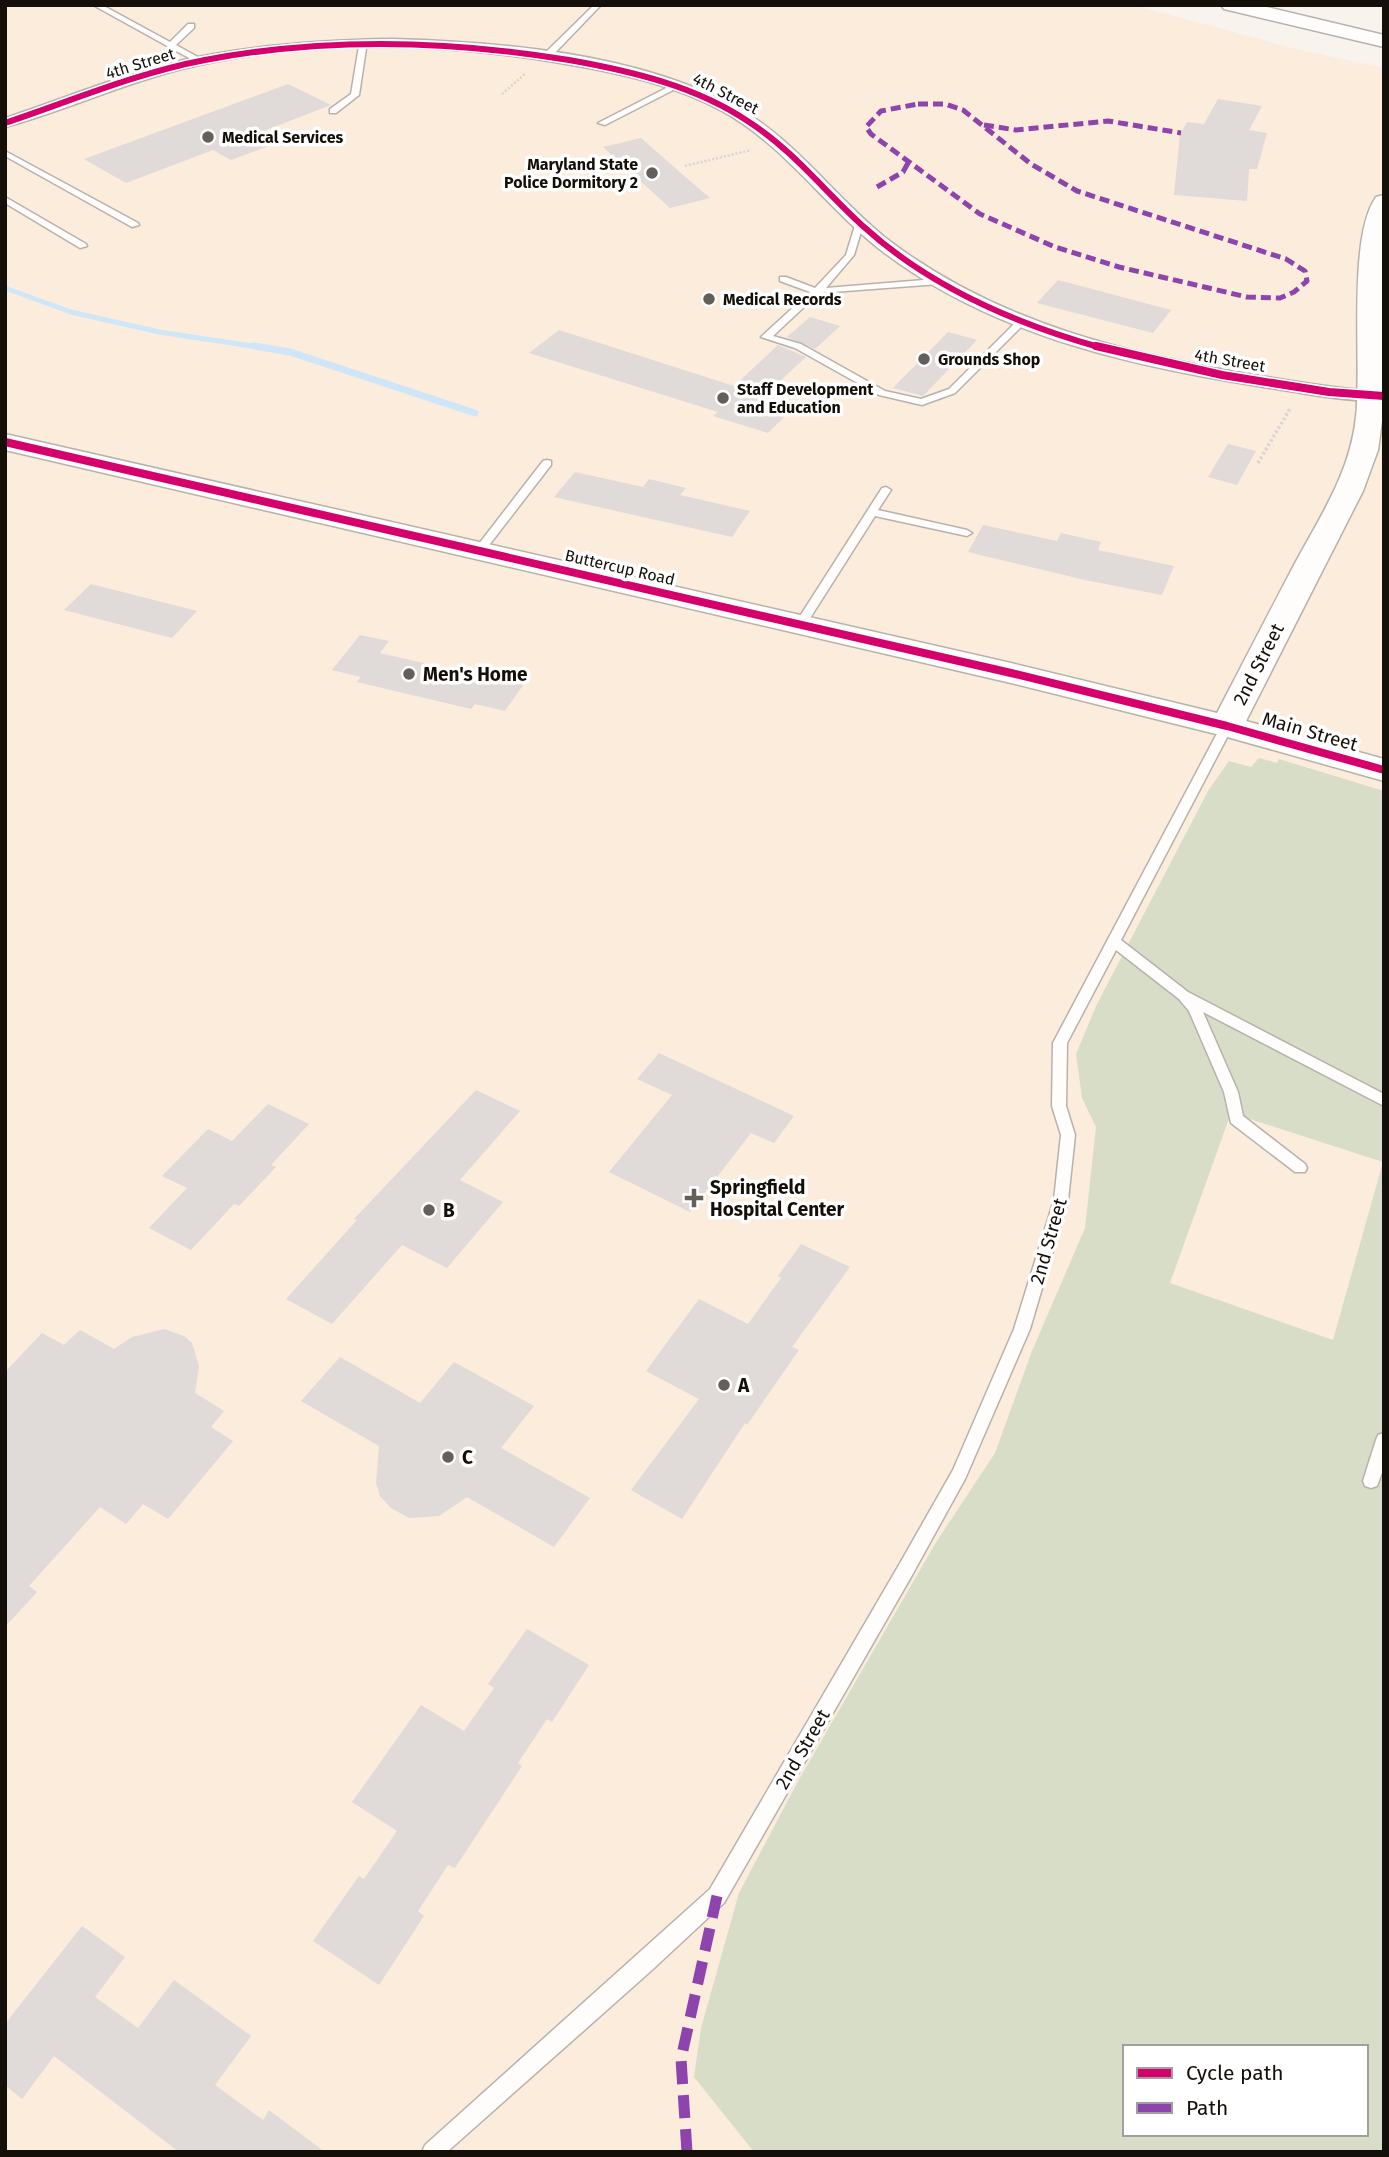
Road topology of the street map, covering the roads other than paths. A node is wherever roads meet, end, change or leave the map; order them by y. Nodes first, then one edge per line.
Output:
1 (96, 5) edge
2 (598, 5) edge
3 (1231, 5) edge
4 (191, 26) dead end
5 (1384, 41) edge
6 (363, 42) junction
7 (171, 45) junction
8 (547, 55) junction
9 (201, 61) junction
10 (677, 86) junction
11 (334, 111) dead end
12 (5, 123) edge
13 (602, 123) dead end
14 (5, 153) edge
15 (5, 199) edge
16 (1384, 202) edge
17 (860, 222) junction
18 (135, 225) dead end
19 (83, 246) dead end
20 (783, 279) dead end
21 (936, 282) junction
22 (816, 291) junction
23 (1022, 321) junction
24 (1378, 396) edge
25 (5, 442) edge
26 (547, 463) dead end
27 (886, 490) dead end
28 (872, 512) junction
29 (967, 533) dead end
30 (479, 551) junction
31 (801, 624) junction
32 (1227, 726) junction
33 (1384, 770) edge
34 (1114, 940) junction
35 (1183, 995) junction
36 (1384, 1101) edge
37 (1300, 1168) dead end
38 (1384, 1440) edge
39 (1371, 1481) dead end
40 (432, 2152) edge

1 - 7 lane
2 - 8 lane
3 - 5 street
4 - 7 lane
6 - 8 street, 4th Street
6 - 9 street, 4th Street
6 - 11 lane
7 - 9 lane
8 - 10 street, 4th Street
9 - 12 street, 4th Street
10 - 13 lane
10 - 17 street, 4th Street
14 - 18 lane
15 - 19 lane
16 - 24 street, 2nd Street
17 - 21 street, 4th Street
17 - 22 lane
20 - 22 lane
21 - 22 lane
21 - 23 street, 4th Street
22 - 23 lane
23 - 24 street, 4th Street
24 - 32 street, 2nd Street
25 - 30 street, Buttercup Road
26 - 30 lane
27 - 28 lane
28 - 29 lane
28 - 31 lane
30 - 31 street, Buttercup Road
31 - 32 street, Buttercup Road
32 - 33 street, Main Street
32 - 34 lane, 2nd Street
34 - 35 lane
34 - 40 lane, 2nd Street
35 - 36 lane
35 - 37 lane
38 - 39 lane

